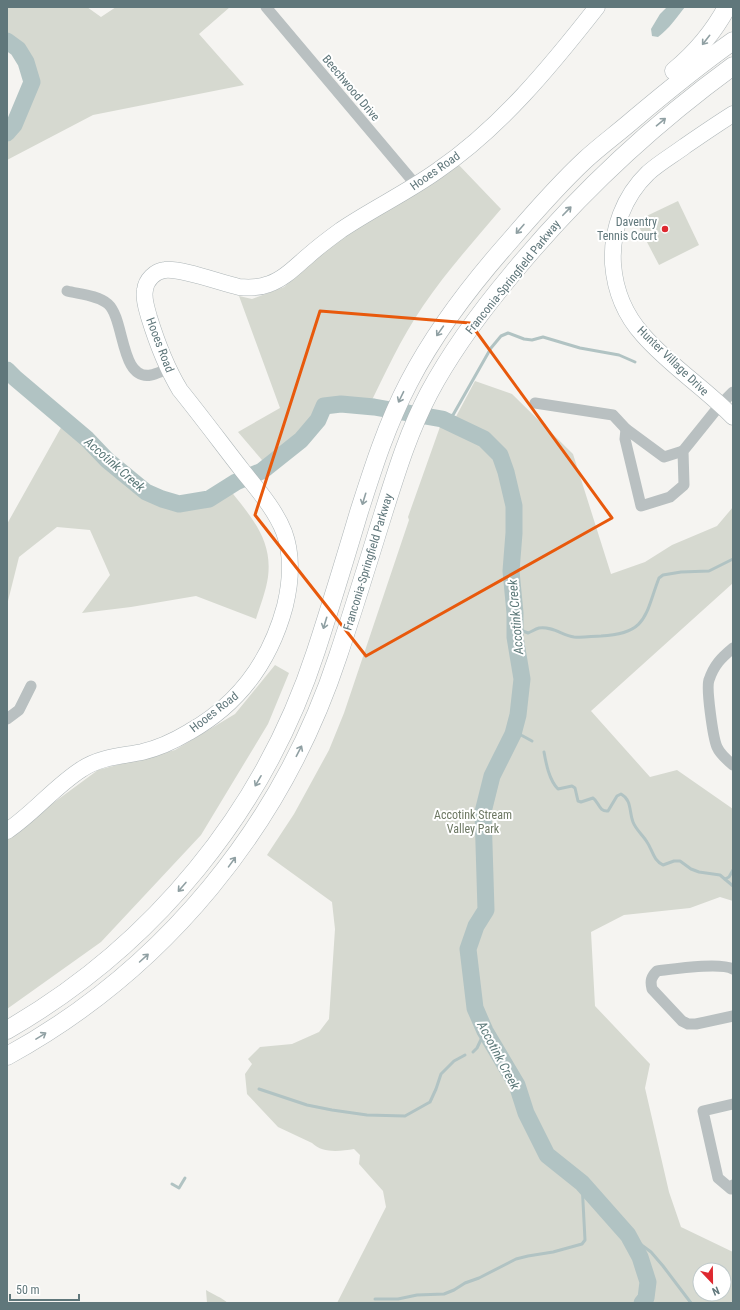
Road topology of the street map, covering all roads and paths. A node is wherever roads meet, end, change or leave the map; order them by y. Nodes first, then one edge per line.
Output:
1 (266, 7) edge
2 (597, 7) edge
3 (727, 7) edge
4 (733, 41) edge
5 (733, 66) edge
6 (733, 114) edge
7 (586, 159) junction
8 (416, 185) junction
9 (67, 291) dead end
10 (168, 368) junction
11 (733, 392) edge
12 (535, 404) dead end
13 (720, 405) junction
14 (733, 417) edge
15 (626, 429) junction
16 (684, 452) junction
17 (733, 648) edge
18 (31, 686) dead end
19 (7, 719) edge
20 (733, 765) edge
21 (7, 831) edge
22 (733, 969) edge
23 (733, 1016) edge
24 (7, 1030) edge
25 (7, 1056) edge
26 (733, 1104) edge
27 (733, 1185) edge

1 - 8 street, Beechwood Drive
2 - 8 street, Hooes Road
3 -> 7 main road
4 - 7 main road, Franconia-Springfield Parkway
25 -> 5 main road, Franconia-Springfield Parkway
6 - 13 street, Hunter Village Drive
7 -> 24 main road, Franconia-Springfield Parkway
8 - 10 street, Hooes Road
9 - 10 street
10 - 21 street, Hooes Road
11 - 13 street
12 - 15 street
13 - 14 street, Hunter Village Drive
13 - 16 street
15 - 16 street
15 - 16 street
17 - 20 street
18 - 19 street
22 - 23 street
26 - 27 street

